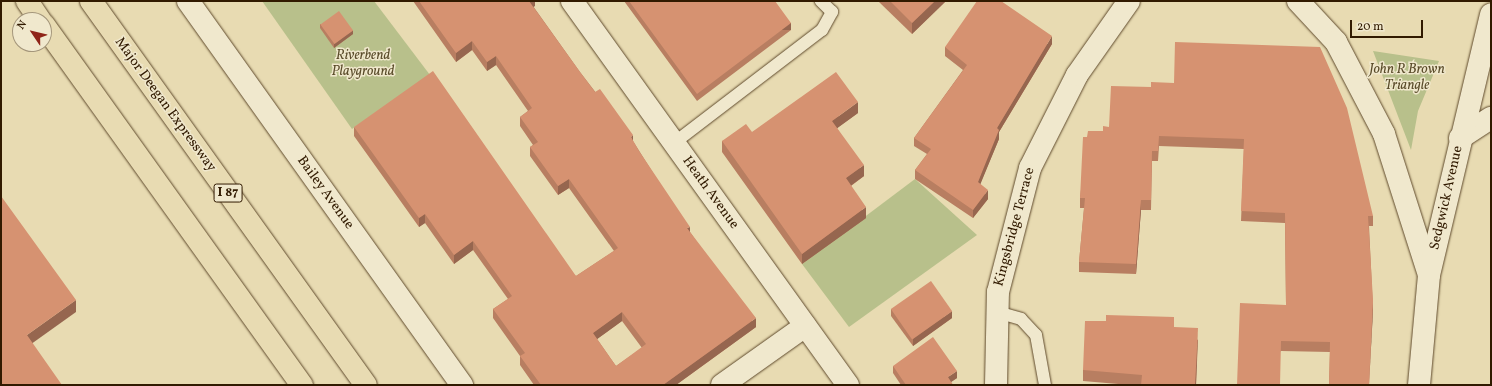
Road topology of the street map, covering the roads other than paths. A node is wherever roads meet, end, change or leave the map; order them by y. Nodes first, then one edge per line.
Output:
1 (27, 1) edge
2 (91, 1) edge
3 (188, 1) edge
4 (572, 1) edge
5 (821, 1) edge
6 (1129, 1) edge
7 (1298, 1) edge
8 (35, 12) edge
9 (1491, 14) edge
10 (52, 36) edge
11 (1491, 118) edge
12 (1460, 138) junction
13 (674, 143) junction
14 (1429, 275) junction
15 (997, 312) junction
16 (805, 326) junction
17 (302, 385) edge
18 (366, 385) edge
19 (462, 385) edge
20 (722, 385) edge
21 (848, 385) edge
22 (996, 385) edge
23 (1045, 385) edge
24 (1419, 385) edge

1 - 8 highway
2 - 18 highway, Major Deegan Expressway / I 87
3 - 19 street, Bailey Avenue
4 - 13 street, Heath Avenue
5 - 13 lane
6 - 15 street, Kingsbridge Terrace
7 - 14 street
9 - 12 street, Sedgwick Avenue
10 - 17 highway
11 - 12 street
12 - 14 street, Sedgwick Avenue
13 - 16 street, Heath Avenue
14 - 24 street, Sedgwick Avenue
15 - 22 street, Kingsbridge Terrace
15 - 23 lane
16 - 20 street
16 - 21 street, Heath Avenue

